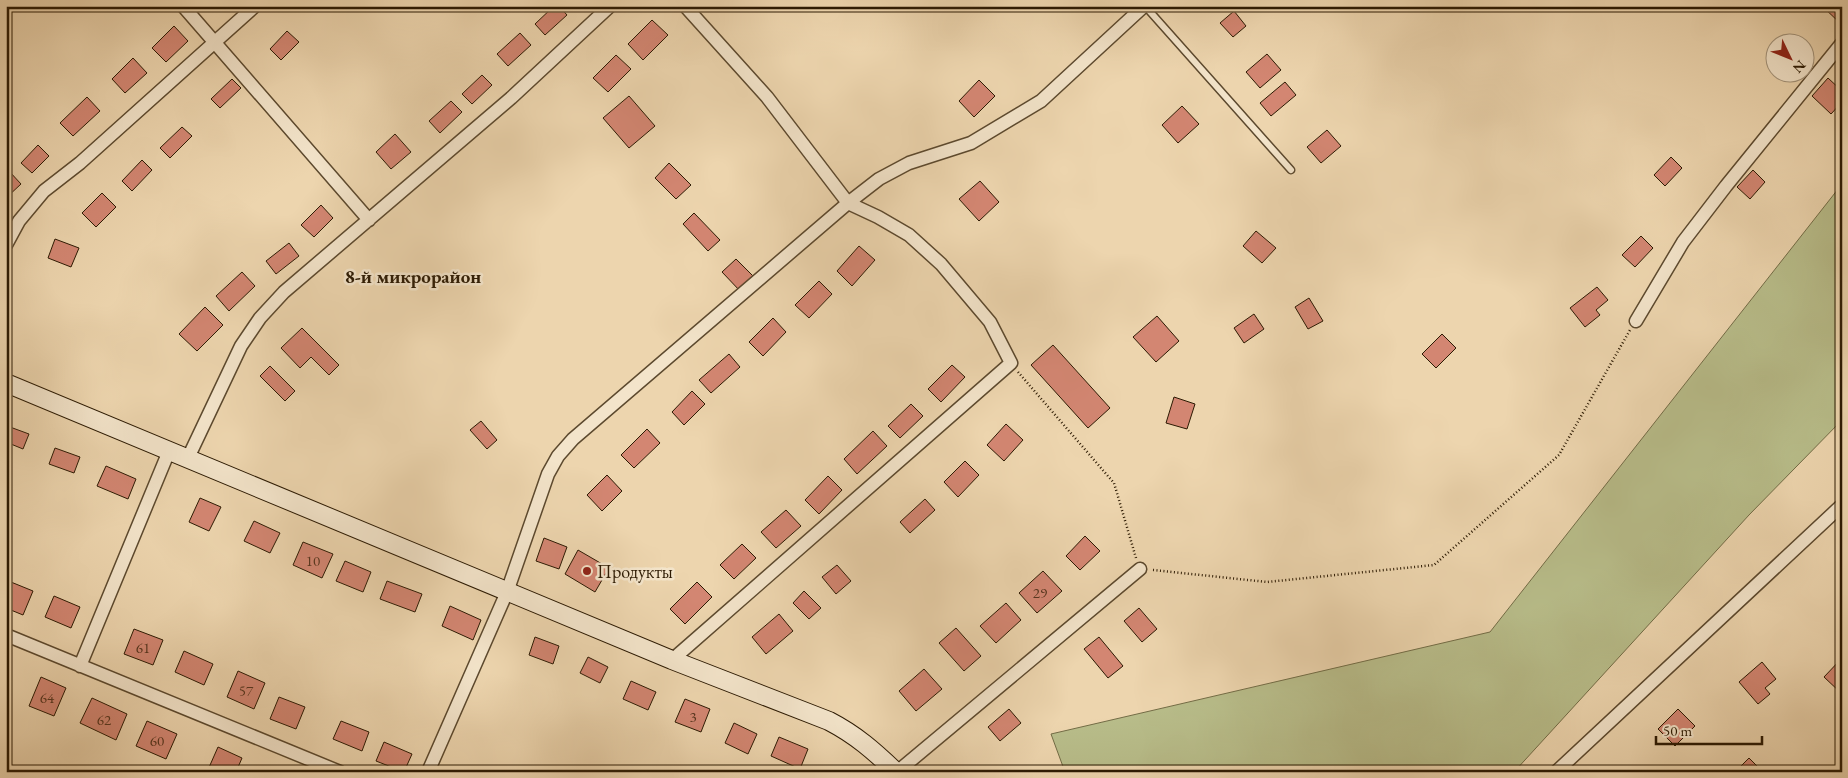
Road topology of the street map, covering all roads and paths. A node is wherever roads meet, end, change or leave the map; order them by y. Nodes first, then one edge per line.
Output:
1 (183, 6) edge
2 (255, 6) edge
3 (610, 6) edge
4 (684, 6) edge
5 (1144, 6) edge
6 (214, 42) junction
7 (1842, 43) edge
8 (1291, 170) dead end
9 (848, 202) junction
10 (369, 220) junction
11 (6, 245) edge
12 (1636, 321) joint
13 (1011, 363) junction
14 (6, 383) edge
15 (168, 450) junction
16 (188, 458) junction
17 (1842, 505) edge
18 (1140, 569) junction
19 (507, 592) junction
20 (6, 635) edge
21 (672, 660) junction
22 (80, 666) junction
23 (340, 772) edge
24 (428, 772) edge
25 (896, 772) edge
26 (1556, 772) edge

1 - 6 street
2 - 6 street
3 - 10 street
4 - 9 street
5 - 8 lane
5 - 9 street
6 - 10 street
6 - 11 street
7 - 12 street
9 - 13 street
9 - 19 street
10 - 16 street
12 - 18 path
13 - 18 path
13 - 21 street
14 - 15 street
15 - 16 street
15 - 22 street
16 - 19 street
17 - 26 street
18 - 25 street
19 - 21 street
19 - 24 street
20 - 22 street
21 - 25 street
22 - 23 street

